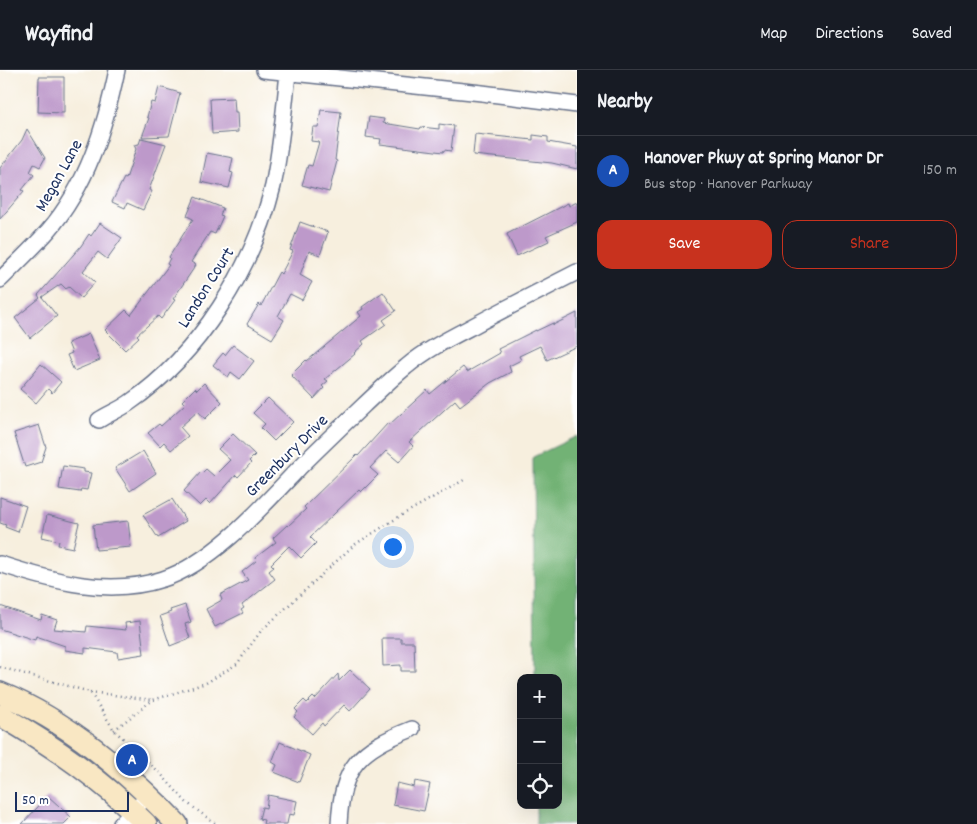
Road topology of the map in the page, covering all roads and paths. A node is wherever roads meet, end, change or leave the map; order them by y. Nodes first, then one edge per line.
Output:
1 (117, 70) edge
2 (264, 70) edge
3 (288, 73) junction
4 (577, 105) edge
5 (577, 272) edge
6 (0, 280) edge
7 (99, 420) dead end
8 (464, 480) dead end
9 (0, 564) edge
10 (0, 667) edge
11 (90, 692) junction
12 (0, 693) edge
13 (152, 700) junction
14 (0, 715) edge
15 (412, 729) dead end
16 (114, 730) junction
17 (149, 795) junction
18 (133, 820) edge
19 (177, 824) edge
20 (216, 824) edge
21 (339, 824) edge

1 - 6 street, Megan Lane
2 - 3 street
3 - 4 street
3 - 7 street, Landon Court
5 - 9 street, Greenbury Drive
8 - 13 path
10 - 11 path
11 - 13 path
11 - 16 path
12 - 17 street
13 - 16 path
14 - 18 street
15 - 21 street
16 - 20 path
17 - 18 street
17 - 19 street

